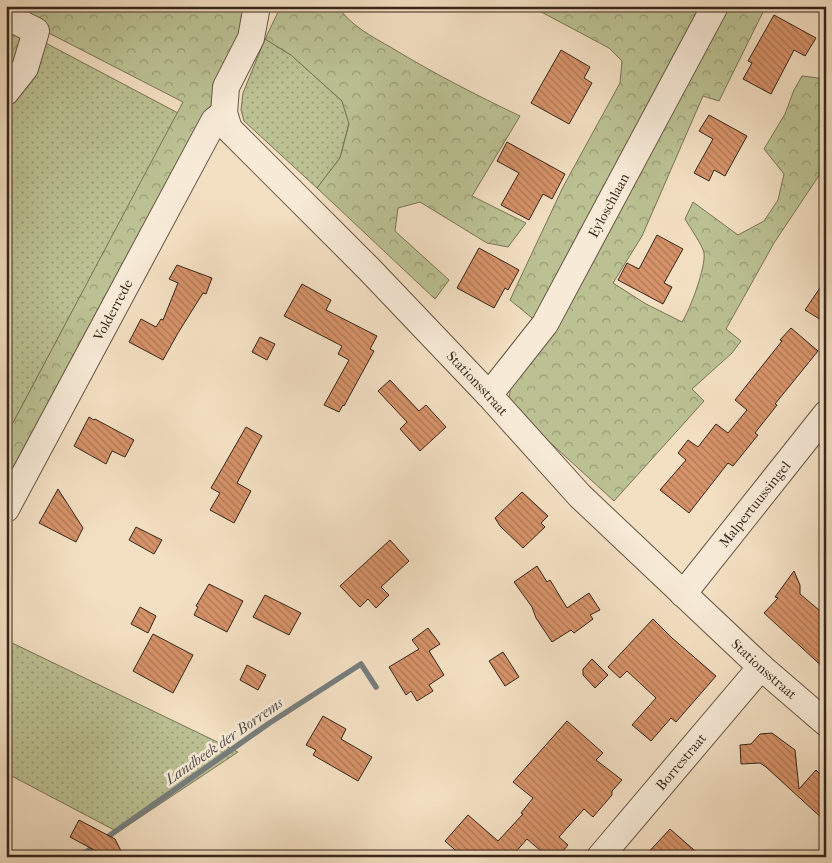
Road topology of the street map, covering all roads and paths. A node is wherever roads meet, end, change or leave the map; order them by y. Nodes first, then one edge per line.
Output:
1 (257, 6) edge
2 (715, 6) edge
3 (6, 16) edge
4 (6, 92) edge
5 (224, 113) junction
6 (489, 395) junction
7 (826, 414) edge
8 (6, 509) edge
9 (683, 594) junction
10 (761, 667) junction
11 (826, 723) edge
12 (600, 857) edge

1 - 5 street
2 - 6 street, Eyloschlaan
3 - 4 street
5 - 6 street, Stationsstraat
5 - 8 street, Volderrede
6 - 9 street, Stationsstraat
7 - 9 street, Malpertuussingel
9 - 10 street, Stationsstraat
10 - 11 street, Stationsstraat
10 - 12 street, Borrestraat

